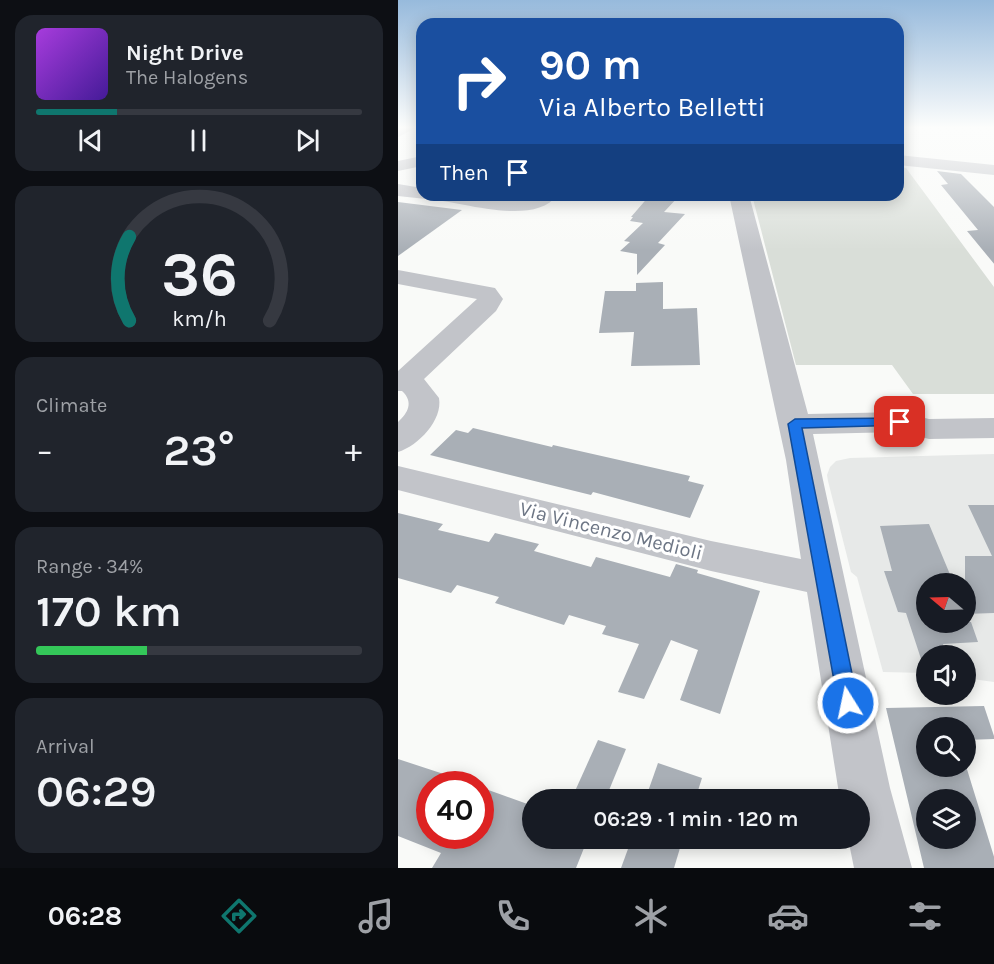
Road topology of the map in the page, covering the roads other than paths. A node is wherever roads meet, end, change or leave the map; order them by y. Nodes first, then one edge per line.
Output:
1 (398, 190) edge
2 (416, 193) edge
3 (479, 201) edge
4 (535, 201) edge
5 (740, 201) edge
6 (398, 277) edge
7 (401, 382) edge
8 (995, 409) edge
9 (900, 422) junction
10 (795, 424) junction
11 (995, 428) edge
12 (398, 441) edge
13 (398, 478) edge
14 (826, 580) junction
15 (883, 868) edge

1 - 2 street
3 - 4 street
5 - 10 street
6 - 7 street
7 - 12 street
8 - 9 street
9 - 10 street
9 - 11 street
10 - 14 street
13 - 14 street, Via Vincenzo Medioli
14 - 15 street

